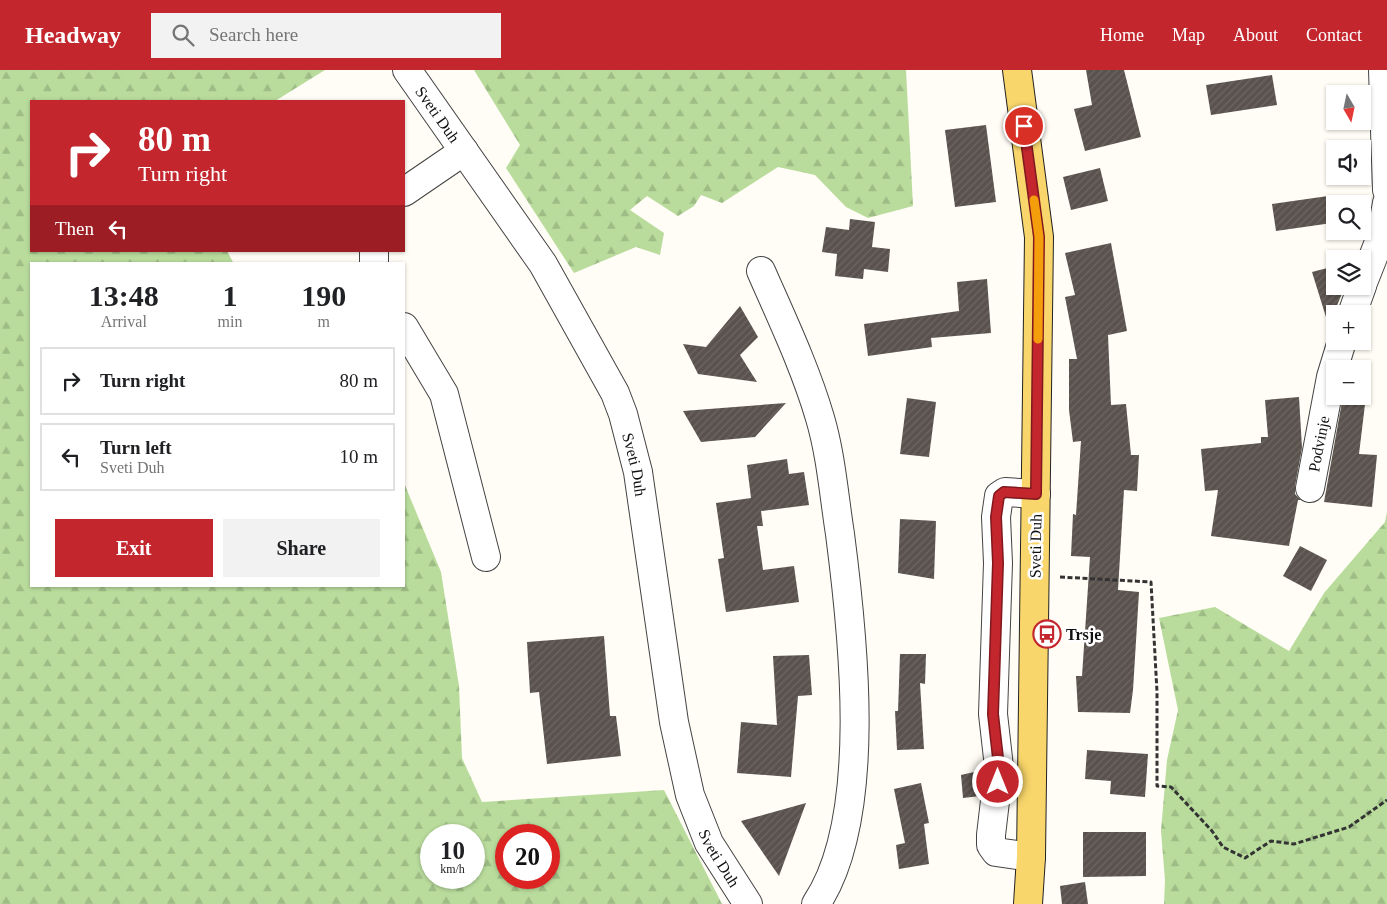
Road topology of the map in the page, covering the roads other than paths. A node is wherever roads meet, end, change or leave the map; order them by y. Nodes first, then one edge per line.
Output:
1 (407, 70) edge
2 (1016, 70) edge
3 (1383, 70) edge
4 (464, 151) junction
5 (1387, 190) edge
6 (405, 191) edge
7 (1387, 203) edge
8 (1371, 262) edge
9 (761, 271) dead end
10 (405, 329) edge
11 (1339, 350) edge
12 (1310, 488) dead end
13 (1036, 494) junction
14 (486, 558) dead end
15 (1031, 857) junction
16 (1030, 903) edge
17 (748, 904) edge
18 (816, 904) edge

1 - 4 street, Sveti Duh
2 - 13 main road, Sveti Duh
3 - 5 street
4 - 6 street
4 - 17 street, Sveti Duh
7 - 8 street
9 - 18 street
10 - 14 street
11 - 12 street, Podvinje
13 - 15 main road, Sveti Duh
13 - 15 street
15 - 16 main road, Sveti Duh

